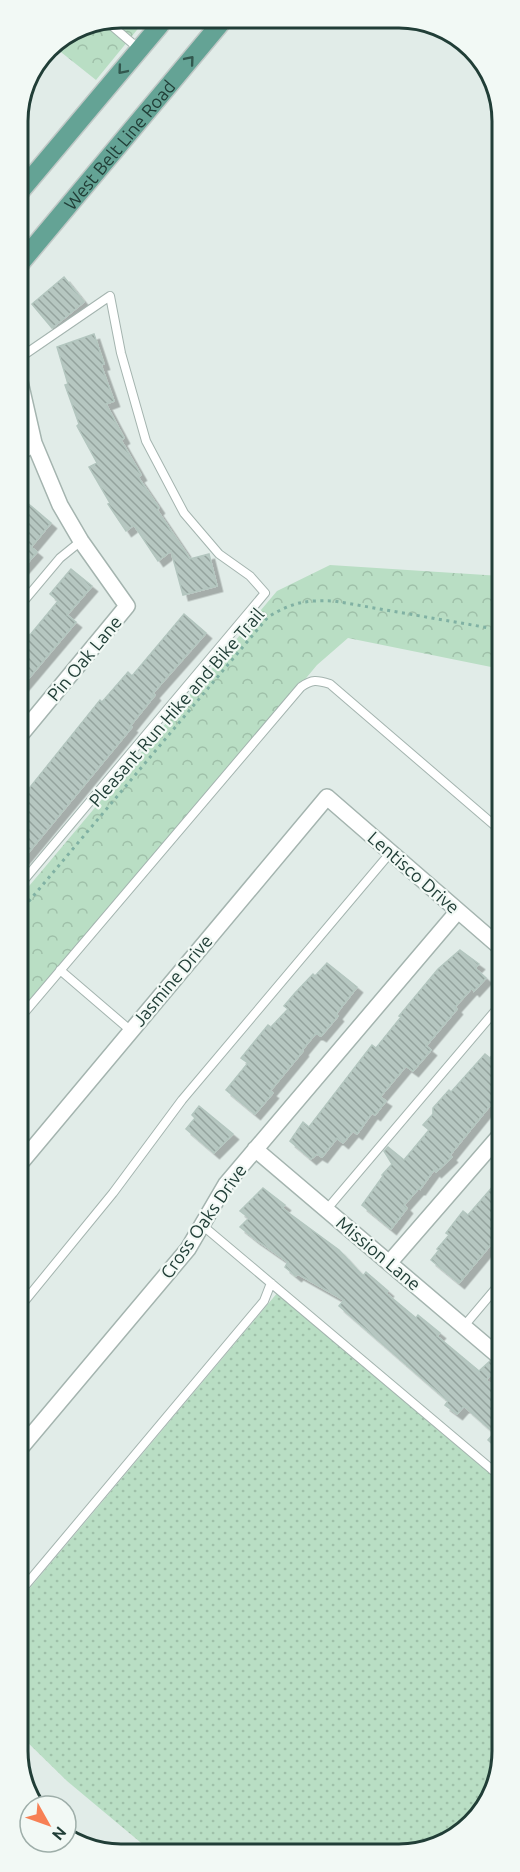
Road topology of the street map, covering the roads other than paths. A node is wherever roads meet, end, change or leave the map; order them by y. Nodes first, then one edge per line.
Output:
1 (116, 29) edge
2 (157, 29) edge
3 (216, 29) edge
4 (139, 50) junction
5 (29, 181) edge
6 (29, 253) edge
7 (29, 352) edge
8 (29, 420) edge
9 (34, 443) junction
10 (29, 447) edge
11 (81, 541) junction
12 (29, 595) edge
13 (29, 725) edge
14 (327, 797) joint
15 (492, 823) edge
16 (391, 852) junction
17 (29, 875) edge
18 (458, 910) junction
19 (491, 940) edge
20 (60, 970) junction
21 (28, 1008) edge
22 (491, 1015) edge
23 (130, 1030) junction
24 (491, 1144) edge
25 (255, 1149) junction
26 (28, 1154) edge
27 (327, 1209) junction
28 (202, 1225) junction
29 (390, 1262) junction
30 (271, 1283) junction
31 (491, 1294) edge
32 (28, 1297) edge
33 (464, 1326) junction
34 (491, 1350) edge
35 (28, 1439) edge
36 (491, 1469) edge
37 (28, 1582) edge

1 - 4 lane
2 - 4 main road
6 -> 3 main road, West Belt Line Road
4 -> 5 main road
7 - 17 lane
8 - 9 street
9 - 10 street
9 - 11 street
11 - 12 lane
11 - 13 street, Pin Oak Lane
14 - 16 street, Lentisco Drive
14 - 23 street, Jasmine Drive
15 - 20 lane
16 - 18 street, Lentisco Drive
16 - 32 lane
18 - 19 street, Lentisco Drive
18 - 25 street, Cross Oaks Drive
20 - 21 lane
20 - 23 lane
22 - 27 lane
23 - 26 street, Jasmine Drive
24 - 29 street
25 - 27 street, Mission Lane
25 - 28 street, Cross Oaks Drive
27 - 29 street, Mission Lane
28 - 30 lane
28 - 35 street, Cross Oaks Drive
29 - 33 street, Mission Lane
30 - 36 lane
30 - 37 lane
31 - 33 lane
33 - 34 street, Mission Lane

